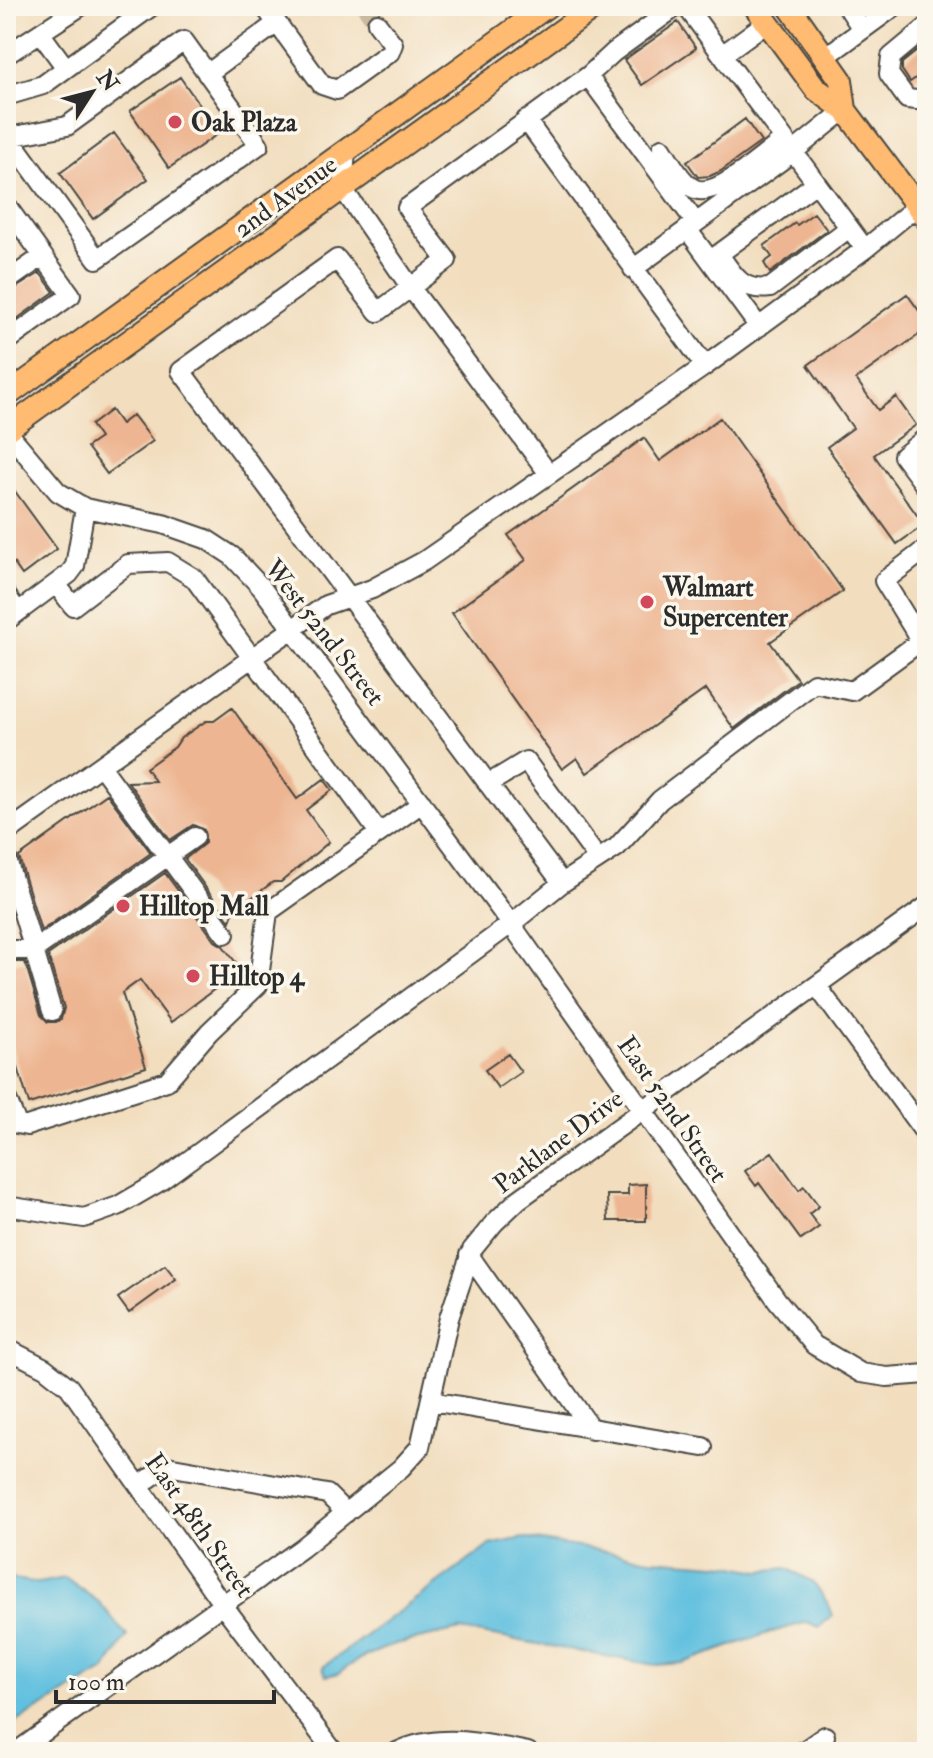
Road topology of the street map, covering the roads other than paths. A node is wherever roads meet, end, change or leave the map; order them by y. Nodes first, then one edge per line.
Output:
1 (81, 6) edge
2 (152, 6) edge
3 (264, 6) edge
4 (547, 6) edge
5 (596, 6) edge
6 (677, 6) edge
7 (686, 6) edge
8 (789, 6) edge
9 (847, 6) edge
10 (895, 6) edge
11 (761, 14) edge
12 (277, 23) junction
13 (377, 23) tunnel mouth
14 (927, 27) edge
15 (862, 29) junction
16 (41, 34) junction
17 (6, 55) edge
18 (722, 55) junction
19 (825, 57) junction
20 (66, 68) junction
21 (207, 74) junction
22 (588, 76) junction
23 (6, 96) edge
24 (927, 101) edge
25 (845, 110) junction
26 (526, 120) junction
27 (8, 135) edge
28 (789, 146) junction
29 (662, 148) dead end
30 (346, 151) junction
31 (816, 183) junction
32 (343, 189) junction
33 (6, 205) edge
34 (924, 207) edge
35 (691, 226) junction
36 (849, 228) junction
37 (865, 249) junction
38 (43, 256) junction
39 (714, 257) junction
40 (633, 269) junction
41 (6, 282) edge
42 (411, 288) junction
43 (759, 327) junction
44 (6, 342) edge
45 (705, 366) junction
46 (6, 396) edge
47 (6, 430) edge
48 (927, 437) edge
49 (549, 474) junction
50 (927, 488) edge
51 (85, 508) junction
52 (927, 548) edge
53 (56, 584) junction
54 (6, 595) edge
55 (346, 596) junction
56 (12, 616) edge
57 (292, 629) junction
58 (252, 657) junction
59 (101, 766) junction
60 (488, 784) junction
61 (422, 803) junction
62 (6, 833) edge
63 (379, 833) junction
64 (195, 837) dead end
65 (6, 856) edge
66 (166, 856) junction
67 (598, 859) junction
68 (562, 883) junction
69 (927, 906) edge
70 (511, 924) junction
71 (225, 934) dead end
72 (6, 950) edge
73 (34, 950) junction
74 (817, 986) junction
75 (52, 1011) dead end
76 (6, 1097) edge
77 (642, 1110) junction
78 (927, 1136) edge
79 (6, 1206) edge
80 (469, 1255) junction
81 (6, 1348) edge
82 (927, 1374) edge
83 (431, 1401) junction
84 (592, 1430) junction
85 (703, 1447) dead end
86 (140, 1485) junction
87 (346, 1513) junction
88 (223, 1605) junction
89 (825, 1736) dead end
90 (16, 1752) edge
91 (334, 1752) edge
92 (397, 1752) edge
93 (528, 1752) edge
94 (802, 1752) edge

1 - 16 street
2 - 20 street
3 - 12 street
4 - 30 main road, 2nd Avenue
5 - 32 main road, 2nd Avenue
6 - 22 street
7 - 18 street
8 - 19 main road
9 - 15 street
10 - 15 street
11 - 18 street
11 - 25 main road
12 - 13 street
12 - 21 street
14 - 24 street
15 - 19 street
16 - 17 street
16 - 20 street
18 - 28 street
19 - 25 main road
20 - 23 street
21 - 27 street
21 - 27 street
22 - 26 street
22 - 35 street
25 - 28 street
25 - 34 main road
26 - 40 street
26 - 42 street
28 - 29 street
28 - 31 street
28 - 35 street
30 - 32 street
30 - 46 main road, 2nd Avenue
31 - 36 street
31 - 39 street
32 - 42 street
32 - 47 main road, 2nd Avenue
33 - 38 street
34 - 37 street
35 - 39 street
35 - 40 street
36 - 37 street
36 - 39 street
37 - 43 street
38 - 41 street
38 - 44 street
39 - 43 street
40 - 45 street
42 - 49 street
42 - 55 street
43 - 45 street
45 - 49 street
47 - 51 street, West 52nd Street
48 - 50 street
49 - 55 street
51 - 53 street
51 - 57 street, West 52nd Street
52 - 67 street
53 - 56 street
53 - 58 street
54 - 56 street
55 - 57 street
55 - 60 street
57 - 58 street
57 - 61 street, West 52nd Street
58 - 59 street
58 - 63 street
59 - 62 street
59 - 66 street
60 - 67 street
60 - 68 street
61 - 63 street
61 - 70 street, East 52nd Street
63 - 76 street
64 - 66 street
65 - 73 street
66 - 71 street
66 - 73 street
67 - 68 street
68 - 70 street
69 - 74 street, Parklane Drive
70 - 77 street, East 52nd Street
70 - 79 street
72 - 73 street
73 - 75 street
74 - 77 street, Parklane Drive
74 - 78 street
77 - 80 street, Parklane Drive
77 - 82 street, East 52nd Street
80 - 83 street, Parklane Drive
80 - 84 street
81 - 86 street, East 48th Street
83 - 84 street
83 - 87 street, Parklane Drive
84 - 85 street
86 - 87 street
86 - 88 street, East 48th Street
87 - 88 street, Parklane Drive
88 - 90 street, Parklane Drive
88 - 91 street, East 48th Street
89 - 94 street
92 - 93 street

